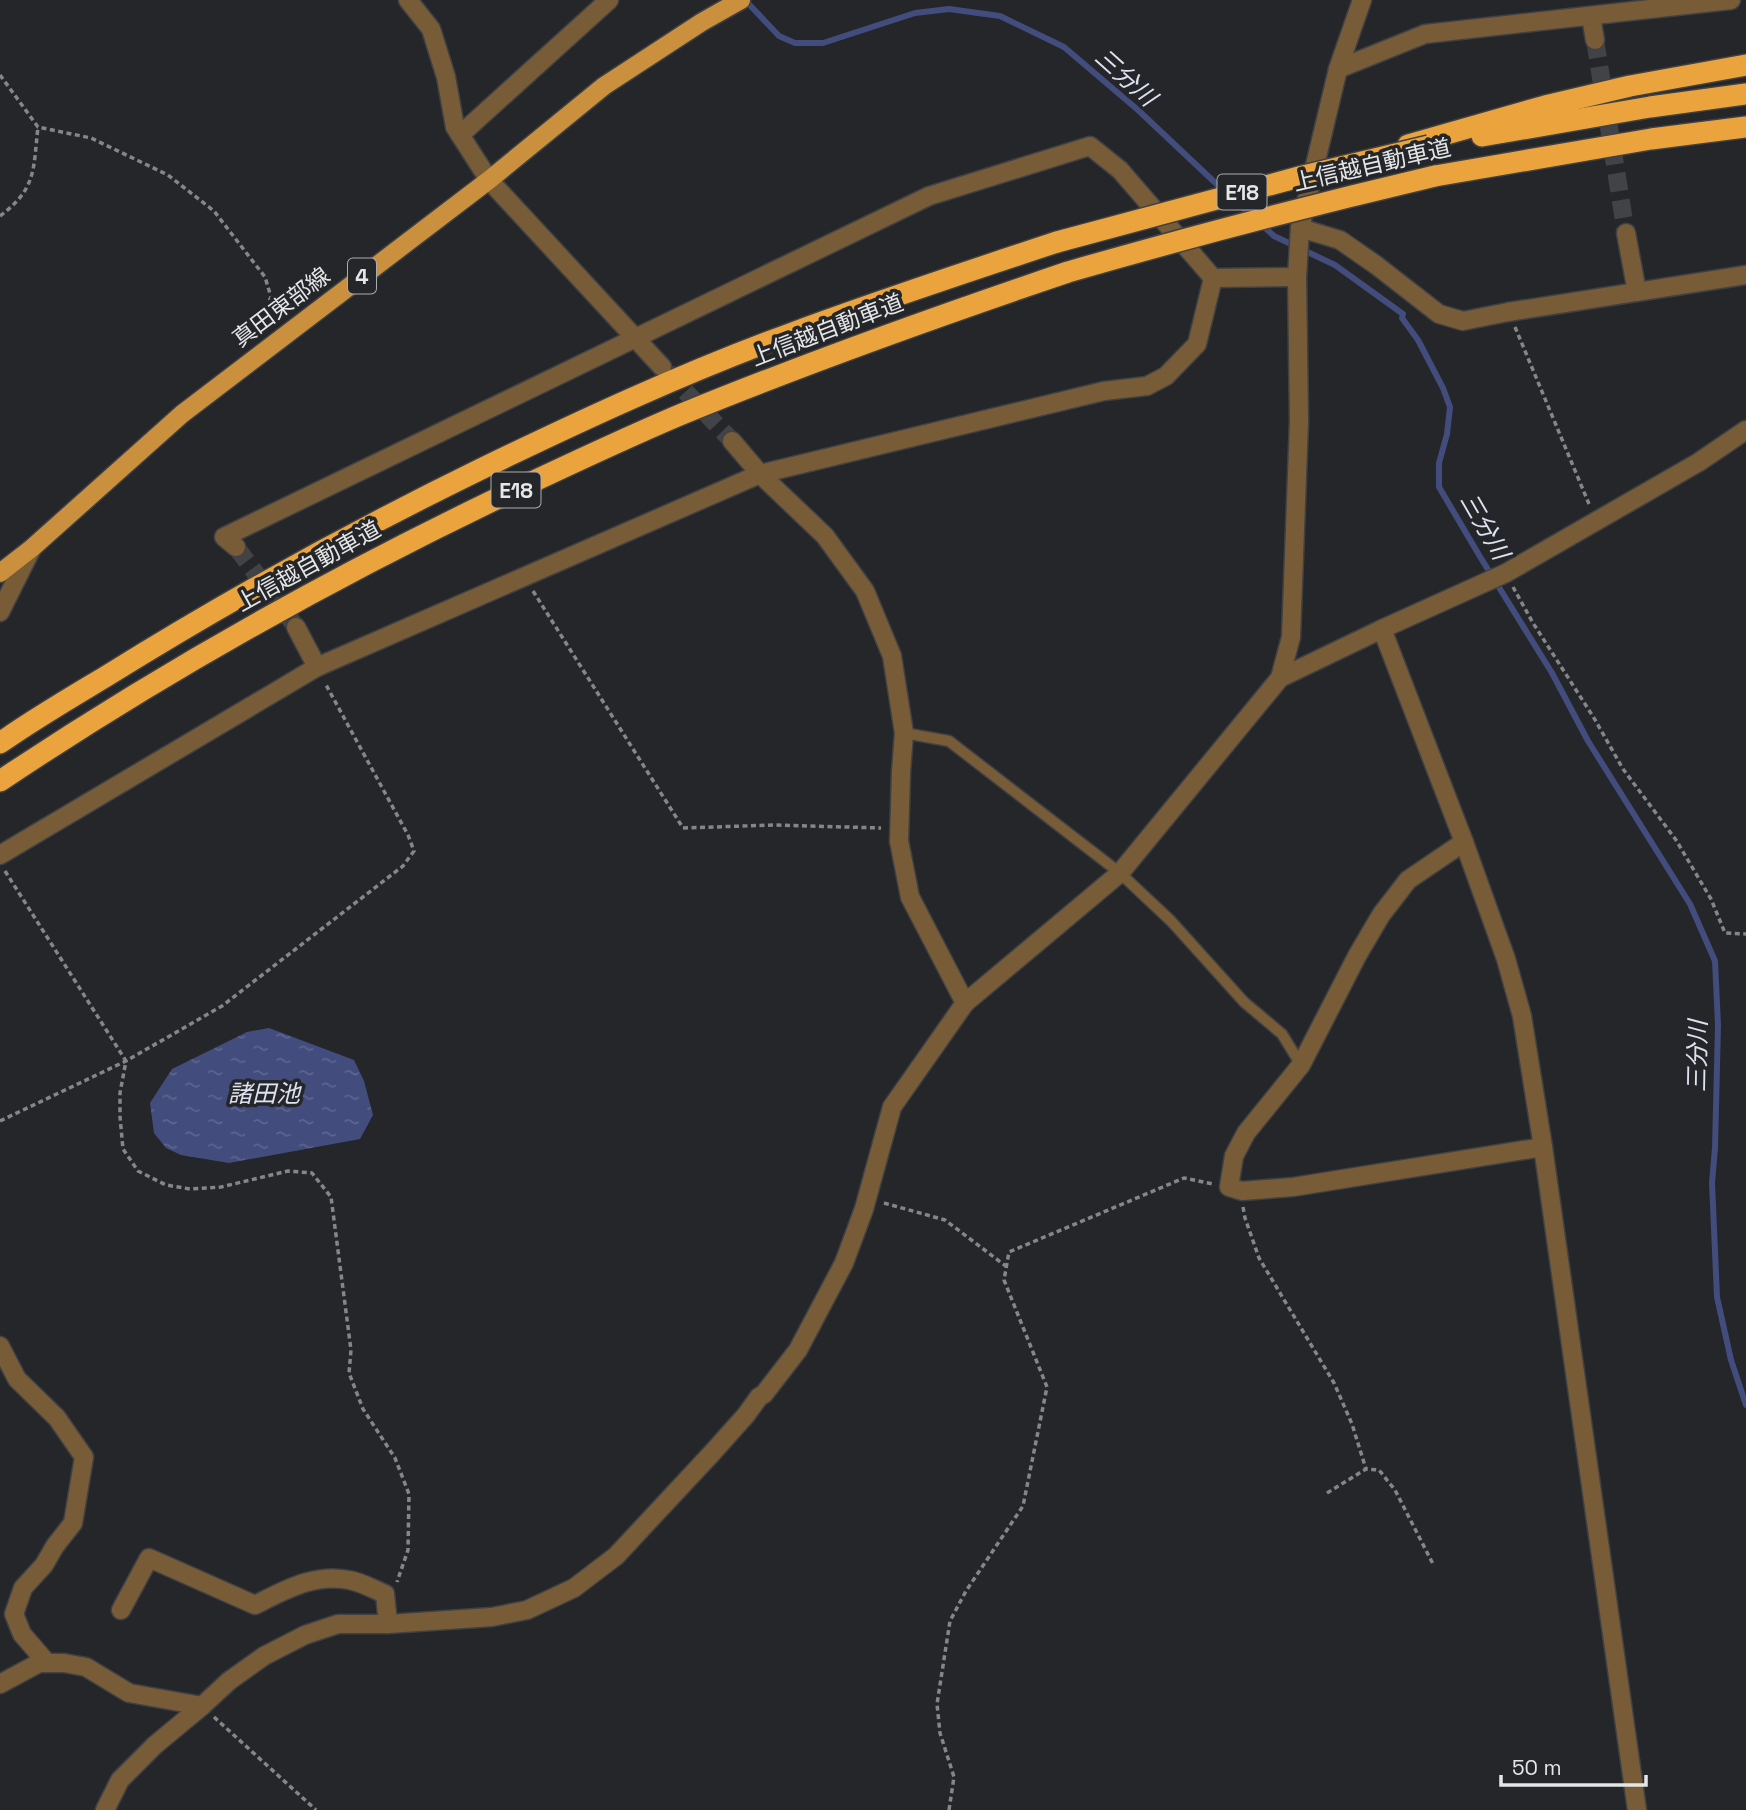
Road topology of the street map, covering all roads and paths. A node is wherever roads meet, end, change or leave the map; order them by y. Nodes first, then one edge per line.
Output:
1 (408, 0) edge
2 (609, 0) edge
3 (741, 0) edge
4 (1362, 0) edge
5 (1731, 0) edge
6 (1673, 4) edge
7 (1591, 17) junction
8 (1595, 40) tunnel mouth
9 (1746, 65) edge
10 (1338, 69) junction
11 (0, 75) edge
12 (1746, 94) edge
13 (38, 127) junction
14 (1746, 127) edge
15 (460, 135) junction
16 (1746, 136) edge
17 (1427, 142) junction
18 (1549, 157) junction
19 (489, 180) junction
20 (0, 216) edge
21 (1300, 228) junction
22 (1626, 233) tunnel mouth
23 (1746, 275) edge
24 (1297, 277) junction
25 (1213, 278) junction
26 (1637, 292) junction
27 (1508, 312) junction
28 (635, 338) junction
29 (249, 344) dead end
30 (662, 367) tunnel mouth
31 (1746, 430) edge
32 (732, 441) tunnel mouth
33 (760, 474) junction
34 (1596, 522) junction
35 (236, 547) dead end
36 (32, 548) junction
37 (0, 573) edge
38 (1506, 573) junction
39 (524, 577) junction
40 (0, 612) edge
41 (296, 627) tunnel mouth
42 (1382, 629) junction
43 (317, 667) junction
44 (1280, 678) junction
45 (904, 733) junction
46 (0, 743) edge
47 (0, 781) edge
48 (900, 828) junction
49 (1464, 842) junction
50 (0, 855) edge
51 (0, 863) edge
52 (1120, 873) junction
53 (1746, 934) edge
54 (965, 1003) junction
55 (126, 1061) junction
56 (1300, 1065) junction
57 (0, 1121) edge
58 (1543, 1147) junction
59 (1235, 1189) junction
60 (867, 1199) junction
61 (1007, 1267) junction
62 (0, 1346) edge
63 (1366, 1469) junction
64 (1327, 1493) dead end
65 (1433, 1564) dead end
66 (385, 1594) junction
67 (121, 1610) dead end
68 (388, 1624) junction
69 (47, 1663) junction
70 (0, 1684) edge
71 (202, 1706) junction
72 (105, 1810) edge
73 (316, 1810) edge
74 (948, 1810) edge
75 (1637, 1810) edge

1 - 15 street
2 - 15 street
3 - 19 main road, 真田東部線 / 4
4 - 10 street
5 - 6 street
6 - 7 street
7 - 8 street
7 - 10 street
9 - 17 highway
10 - 21 street
11 - 13 path
12 - 17 highway, 上信越自動車道 / E18
13 - 20 path
13 - 29 path
14 - 18 highway, 上信越自動車道 / E18
15 - 19 street
16 - 18 highway
17 - 46 highway, 上信越自動車道 / E18, bridge
18 - 47 highway, 上信越自動車道 / E18, bridge
19 - 28 street
19 - 36 main road, 真田東部線 / 4
21 - 24 street
21 - 27 street
22 - 26 street
23 - 26 street
24 - 25 street
24 - 44 street
25 - 28 street
25 - 33 street
26 - 27 street
27 - 34 path
28 - 30 street
28 - 35 street
31 - 34 street
32 - 33 street
33 - 39 street
33 - 45 street
34 - 38 street
36 - 37 main road, 真田東部線 / 4
36 - 40 street
38 - 42 street
38 - 53 path
39 - 43 street
39 - 48 path
41 - 43 street
42 - 44 street
42 - 49 street
43 - 50 street
43 - 55 path
44 - 52 street
45 - 48 street
45 - 52 lane
48 - 54 street
49 - 56 street
49 - 58 street
51 - 55 path
52 - 54 street
52 - 56 lane
54 - 60 street
55 - 57 path
55 - 66 path
56 - 59 street
58 - 59 street
58 - 75 street
59 - 61 path
59 - 63 path
60 - 61 path
60 - 68 street
61 - 74 path
62 - 69 street
63 - 64 path
63 - 65 path
66 - 67 street
66 - 68 street
68 - 71 street
69 - 70 street
69 - 71 street
71 - 72 street
71 - 73 path

